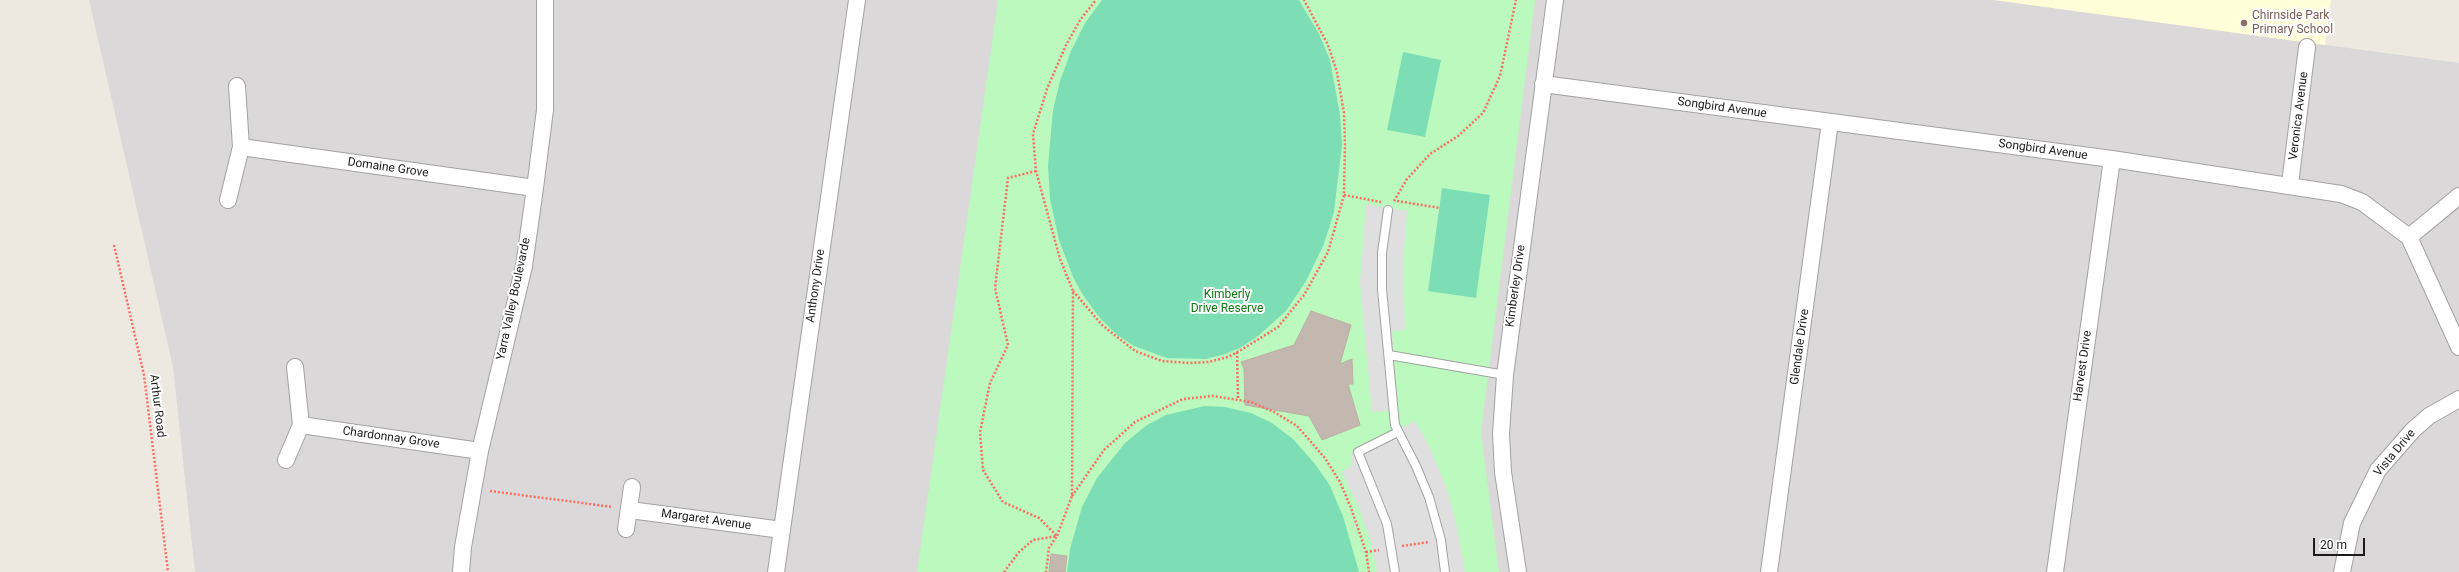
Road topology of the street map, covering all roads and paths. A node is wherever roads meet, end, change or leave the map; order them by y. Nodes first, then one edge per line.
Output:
1 (545, 0) edge
2 (857, 0) edge
3 (1096, 0) edge
4 (1304, 0) edge
5 (1516, 0) edge
6 (1555, 0) edge
7 (2307, 47) dead end
8 (1543, 84) junction
9 (237, 86) dead end
10 (1830, 122) junction
11 (241, 147) junction
12 (2112, 159) junction
13 (1036, 171) junction
14 (2290, 184) junction
15 (535, 188) junction
16 (1344, 195) junction
17 (2459, 196) edge
18 (228, 200) dead end
19 (1390, 204) junction
20 (1440, 208) dead end
21 (2409, 237) junction
22 (114, 245) dead end
23 (1073, 290) junction
24 (2459, 347) edge
25 (1237, 352) junction
26 (1389, 355) junction
27 (295, 367) dead end
28 (1505, 376) junction
29 (2459, 398) edge
30 (1238, 400) junction
31 (301, 425) junction
32 (1398, 432) junction
33 (480, 451) junction
34 (286, 460) dead end
35 (632, 487) dead end
36 (473, 489) junction
37 (1072, 496) junction
38 (630, 510) junction
39 (626, 529) dead end
40 (782, 530) junction
41 (1057, 536) junction
42 (168, 572) edge
43 (461, 572) edge
44 (776, 572) edge
45 (1004, 572) edge
46 (1046, 572) edge
47 (1369, 572) edge
48 (1395, 572) edge
49 (1446, 572) edge
50 (1518, 572) edge
51 (1769, 572) edge
52 (2055, 572) edge
53 (2342, 572) edge

1 - 15 street, Yarra Valley Boulevarde
2 - 40 street, Anthony Drive
3 - 13 path
4 - 16 path
5 - 19 path
6 - 8 street, Kimberley Drive
7 - 14 street, Veronica Avenue
8 - 10 street, Songbird Avenue
8 - 28 street, Kimberley Drive
9 - 11 street
10 - 12 street, Songbird Avenue
10 - 51 street, Glendale Drive
11 - 15 street, Domaine Grove
11 - 18 street
12 - 14 street, Songbird Avenue
12 - 52 street, Harvest Drive
13 - 23 path
13 - 41 path
14 - 21 street, Songbird Avenue
15 - 33 street, Yarra Valley Boulevarde
16 - 19 path
16 - 25 path
17 - 21 street
19 - 20 path
19 - 26 lane
21 - 24 street, Songbird Avenue
22 - 42 path, Arthur Road
23 - 25 path
23 - 37 path
25 - 30 path
26 - 28 lane
26 - 32 lane
27 - 31 street
28 - 50 street, Kimberley Drive
29 - 53 street, Vista Drive
30 - 37 path
30 - 47 path
31 - 33 street, Chardonnay Grove
31 - 34 street
32 - 48 lane
32 - 49 lane
33 - 36 street, Yarra Valley Boulevarde
35 - 38 street
36 - 38 path
36 - 43 street, Yarra Valley Boulevarde
37 - 41 path
38 - 39 street
38 - 40 street, Margaret Avenue
40 - 44 street, Anthony Drive
41 - 45 path
41 - 46 path

